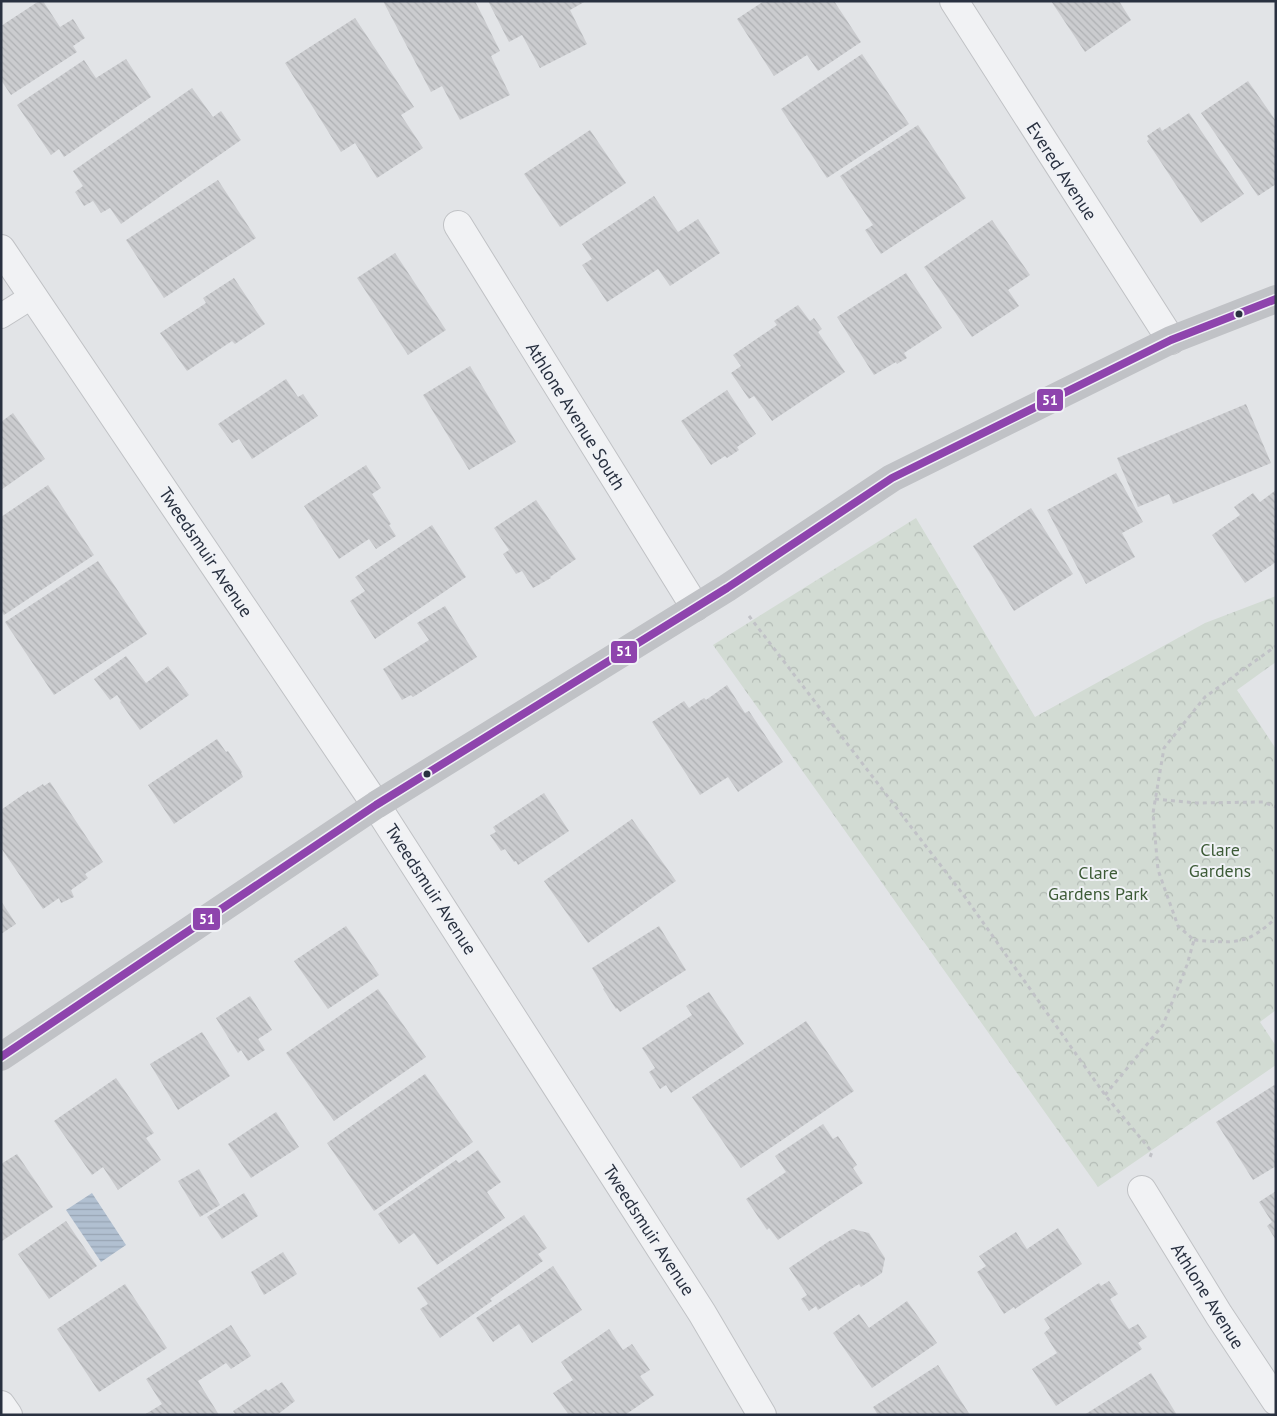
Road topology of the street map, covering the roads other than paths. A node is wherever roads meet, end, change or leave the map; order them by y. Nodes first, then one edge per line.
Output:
1 (954, 1) edge
2 (458, 225) dead end
3 (1, 249) edge
4 (33, 296) junction
5 (1276, 299) edge
6 (1, 316) edge
7 (1171, 340) junction
8 (695, 607) junction
9 (376, 805) junction
10 (1, 1057) edge
11 (1142, 1190) road end
12 (1276, 1401) edge
13 (1, 1405) edge
14 (8, 1415) edge
15 (762, 1415) edge

1 - 7 street, Evered Avenue
2 - 8 street, Athlone Avenue South
3 - 4 street, Tweedsmuir Avenue
4 - 6 lane
4 - 9 street, Tweedsmuir Avenue
5 - 7 street
7 - 8 street
8 - 9 street
9 - 10 street
9 - 15 street, Tweedsmuir Avenue
11 - 12 street, Athlone Avenue
13 - 14 street

